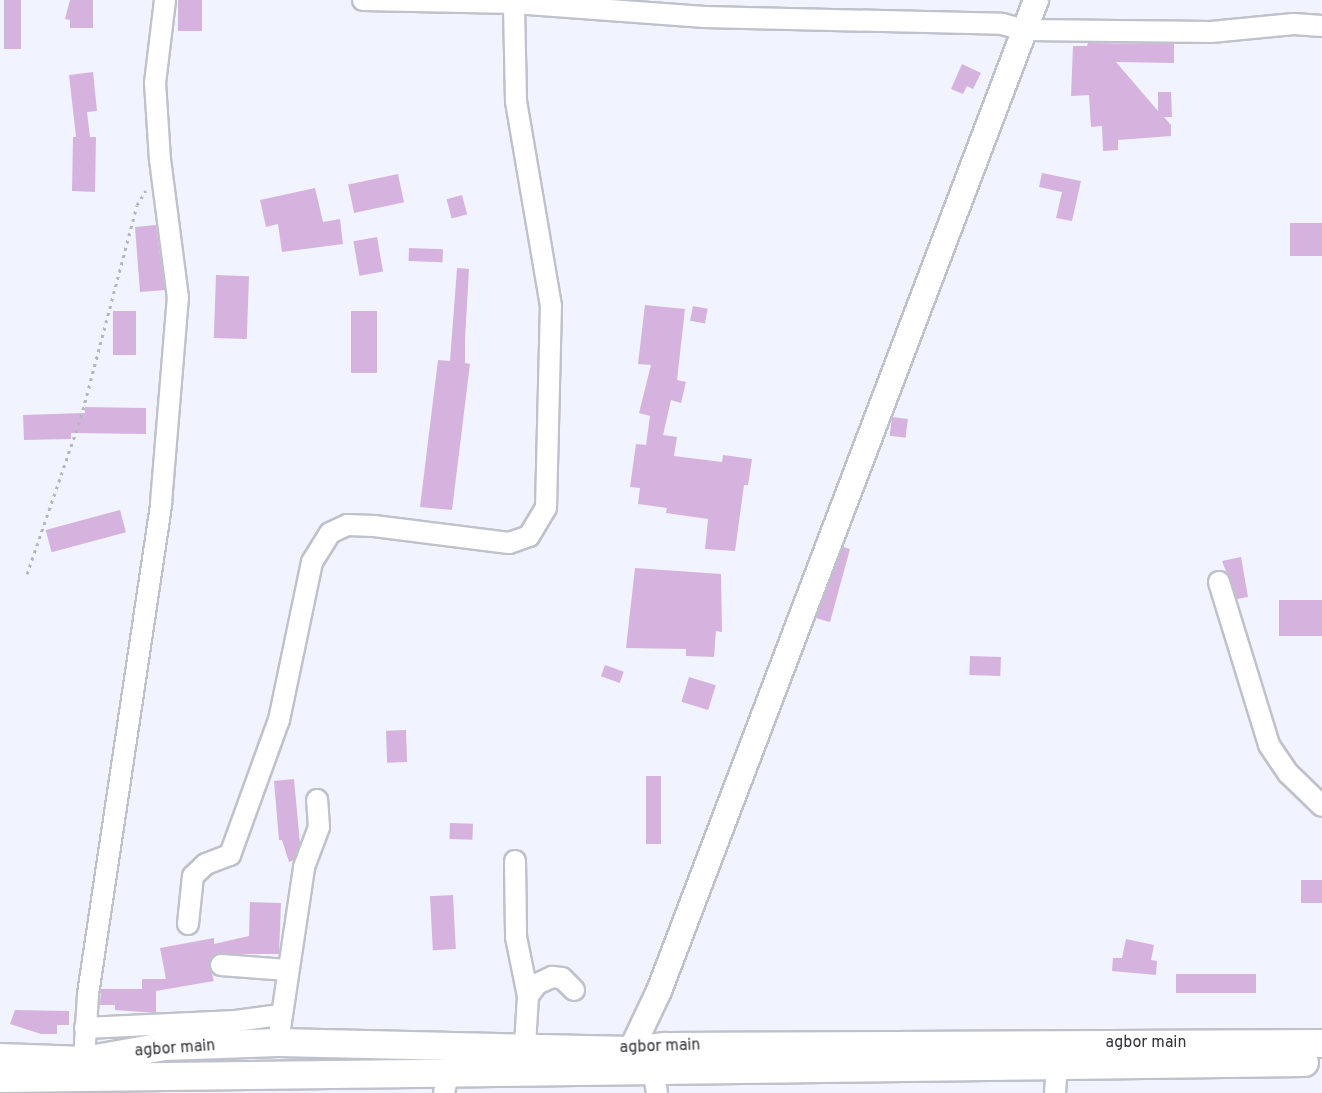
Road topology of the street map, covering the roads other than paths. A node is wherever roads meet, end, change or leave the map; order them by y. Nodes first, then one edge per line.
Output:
1 (165, 0) edge
2 (364, 0) edge
3 (1036, 0) edge
4 (514, 3) junction
5 (704, 8) edge
6 (1322, 26) edge
7 (1025, 30) junction
8 (1219, 582) dead end
9 (318, 800) dead end
10 (1322, 806) edge
11 (515, 861) dead end
12 (188, 924) dead end
13 (221, 965) dead end
14 (287, 970) junction
15 (573, 990) dead end
16 (528, 996) junction
17 (279, 1015) junction
18 (84, 1028) junction
19 (278, 1042) junction
20 (1322, 1043) edge
21 (525, 1045) junction
22 (631, 1050) junction
23 (858, 1056) junction
24 (0, 1057) edge
25 (84, 1060) junction
26 (1322, 1061) edge
27 (1057, 1063) junction
28 (0, 1078) edge
29 (446, 1081) edge
30 (655, 1082) edge
31 (1055, 1093) edge

1 - 18 street
2 - 4 street
3 - 7 street
4 - 5 street
4 - 12 street
5 - 7 street
6 - 7 street
7 - 22 street
8 - 10 street
9 - 14 street
11 - 16 street
13 - 14 street
14 - 17 street
15 - 16 street
16 - 21 street
17 - 18 street
17 - 19 street
18 - 25 street
19 - 21 main road, agbor main
19 - 25 main road, agbor main
20 - 23 main road, agbor main
21 - 22 main road, agbor main
22 - 23 main road, agbor main
23 - 27 main road, agbor main
23 - 30 main road, agbor main
24 - 25 main road, agbor main
26 - 27 main road, agbor main
27 - 31 street
28 - 29 main road, agbor main
29 - 30 main road, agbor main

